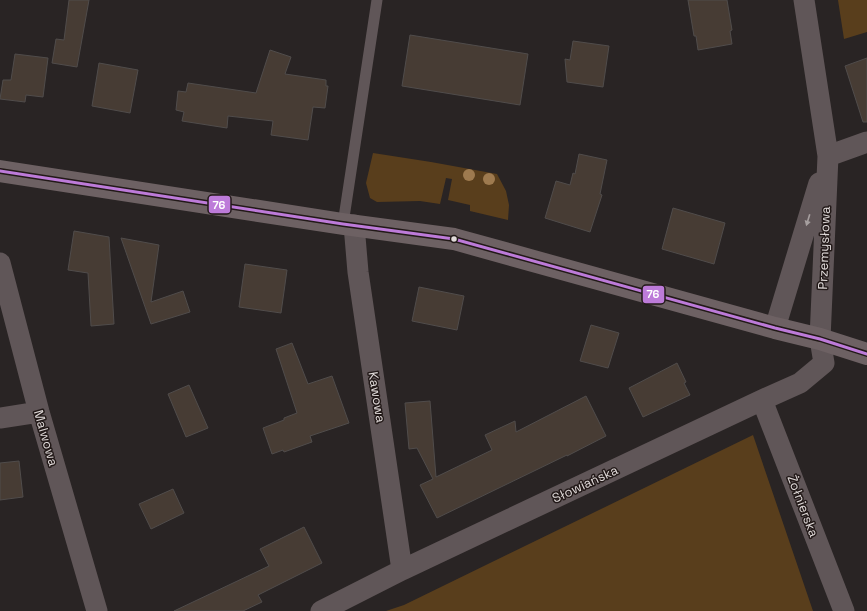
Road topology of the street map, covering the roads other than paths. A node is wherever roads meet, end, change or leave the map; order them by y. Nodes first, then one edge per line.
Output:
1 (377, 0) edge
2 (804, 0) edge
3 (867, 142) edge
4 (828, 156) junction
5 (0, 171) edge
6 (348, 224) junction
7 (0, 263) edge
8 (775, 328) junction
9 (820, 339) junction
10 (867, 354) edge
11 (762, 400) junction
12 (39, 412) junction
13 (0, 418) edge
14 (402, 570) junction
15 (96, 611) edge
16 (321, 611) edge
17 (844, 611) edge

1 - 6 lane
2 - 4 street, Przemysłowa
3 - 4 street
4 -> 8 street, Przemysłowa
4 - 9 street, Przemysłowa
5 - 6 main road
6 - 8 main road
6 - 14 street, Kawowa
7 - 12 street, Malwowa
8 - 9 main road
9 - 10 main road
9 - 11 street, Słowiańska
11 - 14 street, Słowiańska
11 - 17 street, Żołnierska
12 - 13 street
12 - 15 street, Malwowa
14 - 16 street, Słowiańska

